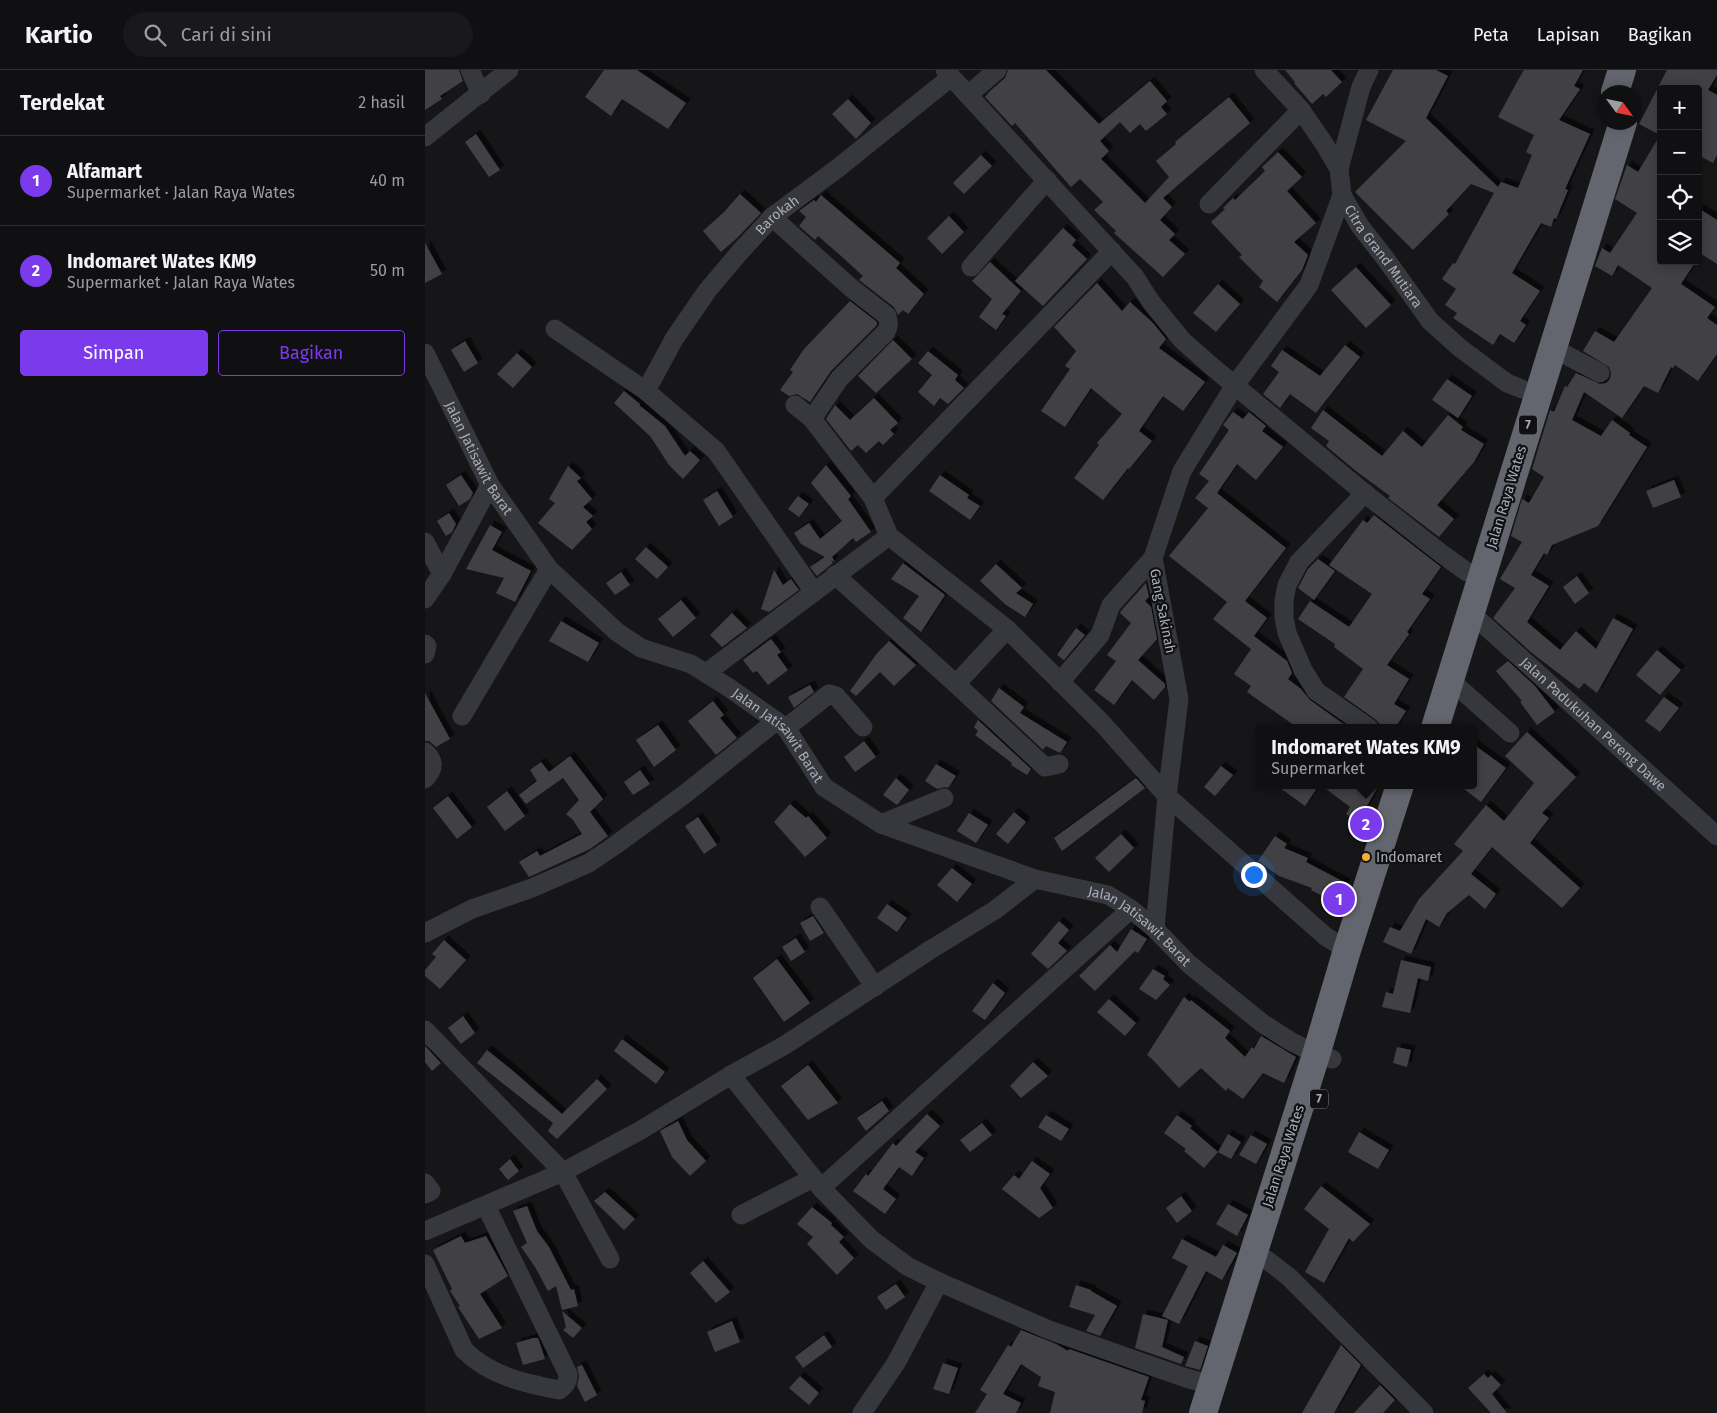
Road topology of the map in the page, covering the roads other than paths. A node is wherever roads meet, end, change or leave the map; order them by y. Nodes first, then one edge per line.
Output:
1 (470, 70) edge
2 (509, 70) edge
3 (997, 70) edge
4 (1264, 70) edge
5 (1369, 70) edge
6 (1622, 70) edge
7 (1640, 70) edge
8 (948, 74) edge
9 (1617, 85) edge
10 (1635, 85) edge
11 (481, 94) junction
12 (968, 95) junction
13 (1301, 110) junction
14 (1603, 130) edge
15 (1621, 130) edge
16 (425, 137) edge
17 (1339, 169) junction
18 (1047, 180) junction
19 (1342, 195) junction
20 (1209, 204) dead end
21 (772, 217) junction
22 (1112, 251) junction
23 (971, 267) dead end
24 (555, 329) dead end
25 (1553, 348) junction
26 (425, 353) edge
27 (1600, 373) dead end
28 (1235, 385) junction
29 (1522, 389) junction
30 (646, 391) junction
31 (795, 405) dead end
32 (812, 418) junction
33 (490, 485) junction
34 (1365, 493) junction
35 (873, 498) junction
36 (889, 536) junction
37 (425, 542) edge
38 (1153, 558) junction
39 (549, 569) junction
40 (1467, 572) junction
41 (442, 574) junction
42 (835, 576) junction
43 (814, 592) junction
44 (425, 599) edge
45 (1470, 613) junction
46 (1007, 629) junction
47 (425, 644) edge
48 (425, 654) edge
49 (706, 673) junction
50 (1449, 679) junction
51 (1060, 682) junction
52 (956, 684) junction
53 (463, 716) dead end
54 (1363, 724) edge
55 (1419, 724) edge
56 (1436, 724) edge
57 (781, 725) junction
58 (863, 727) dead end
59 (1510, 733) dead end
60 (425, 752) edge
61 (1059, 764) dead end
62 (425, 778) edge
63 (1399, 789) edge
64 (1416, 789) edge
65 (1167, 796) junction
66 (944, 798) dead end
67 (881, 824) junction
68 (1717, 836) edge
69 (1035, 879) junction
70 (820, 907) dead end
71 (1131, 909) junction
72 (1155, 929) junction
73 (425, 934) edge
74 (1347, 950) junction
75 (875, 987) junction
76 (425, 1030) edge
77 (1324, 1057) junction
78 (731, 1075) junction
79 (563, 1172) junction
80 (425, 1183) edge
81 (817, 1183) junction
82 (425, 1194) edge
83 (486, 1206) junction
84 (741, 1215) dead end
85 (425, 1231) edge
86 (610, 1259) dead end
87 (1267, 1260) junction
88 (425, 1264) edge
89 (939, 1282) junction
90 (1211, 1384) junction
91 (862, 1413) edge
92 (1203, 1413) edge
93 (1220, 1413) edge
94 (1424, 1413) edge

1 - 11 street
2 - 11 street
3 - 12 street
4 - 13 street, Citra Grand Mutiara
5 - 17 street
6 - 9 highway
7 - 10 highway
8 - 12 street
8 - 21 street, Barokah
11 - 16 street
12 - 18 street
13 - 17 street, Citra Grand Mutiara
13 - 20 street
14 - 29 highway, Jalan Raya Wates
15 - 25 highway, Jalan Raya Wates / 7
17 - 19 street, Citra Grand Mutiara
18 - 22 street
18 - 23 street
19 - 28 street, Gang Sakinah
19 - 29 street, Citra Grand Mutiara
21 - 30 street, Barokah
21 - 32 street
22 - 28 street
22 - 35 street
24 - 30 street
25 - 27 street
25 - 45 highway, Jalan Raya Wates / 7
26 - 33 street, Jalan Jatisawit Barat
28 - 34 street
28 - 38 street, Gang Sakinah
29 - 40 highway, Jalan Raya Wates
30 - 43 street
31 - 32 street
32 - 35 street
33 - 39 street, Jalan Jatisawit Barat
33 - 41 street
34 - 40 street
34 - 54 street
35 - 36 street
36 - 42 street
36 - 46 street
37 - 41 street
38 - 51 street
38 - 65 street, Gang Sakinah
39 - 49 street, Jalan Jatisawit Barat
39 - 53 street
40 - 55 highway, Jalan Raya Wates
41 - 44 street
42 - 43 street
42 - 52 street
43 - 49 street
45 - 50 highway, Jalan Raya Wates / 7
45 - 68 street, Jalan Padukuhan Pereng Dawe
46 - 51 street
46 - 52 street
47 - 48 street
49 - 57 street, Jalan Jatisawit Barat
50 - 56 highway, Jalan Raya Wates / 7
50 - 59 street
51 - 65 street
52 - 61 street
57 - 58 street
57 - 67 street, Jalan Jatisawit Barat
57 - 73 street
60 - 62 street
63 - 74 highway, Jalan Raya Wates
64 - 77 highway, Jalan Raya Wates / 7
65 - 72 street, Gang Sakinah
65 - 74 street
66 - 67 street
67 - 69 street, Jalan Jatisawit Barat
69 - 71 street, Jalan Jatisawit Barat
69 - 75 street
70 - 75 street
71 - 72 street, Jalan Jatisawit Barat
71 - 81 street
72 - 77 street, Jalan Jatisawit Barat
74 - 77 highway, Jalan Raya Wates
75 - 78 street
76 - 79 street
77 - 87 highway, Jalan Raya Wates / 7
77 - 90 highway, Jalan Raya Wates
78 - 79 street
78 - 81 street
79 - 83 street
79 - 86 street
80 - 82 street
81 - 84 street
81 - 89 street
83 - 85 street
83 - 88 street
87 - 93 highway, Jalan Raya Wates / 7
87 - 94 street
89 - 90 street
89 - 91 street
90 - 92 highway, Jalan Raya Wates

